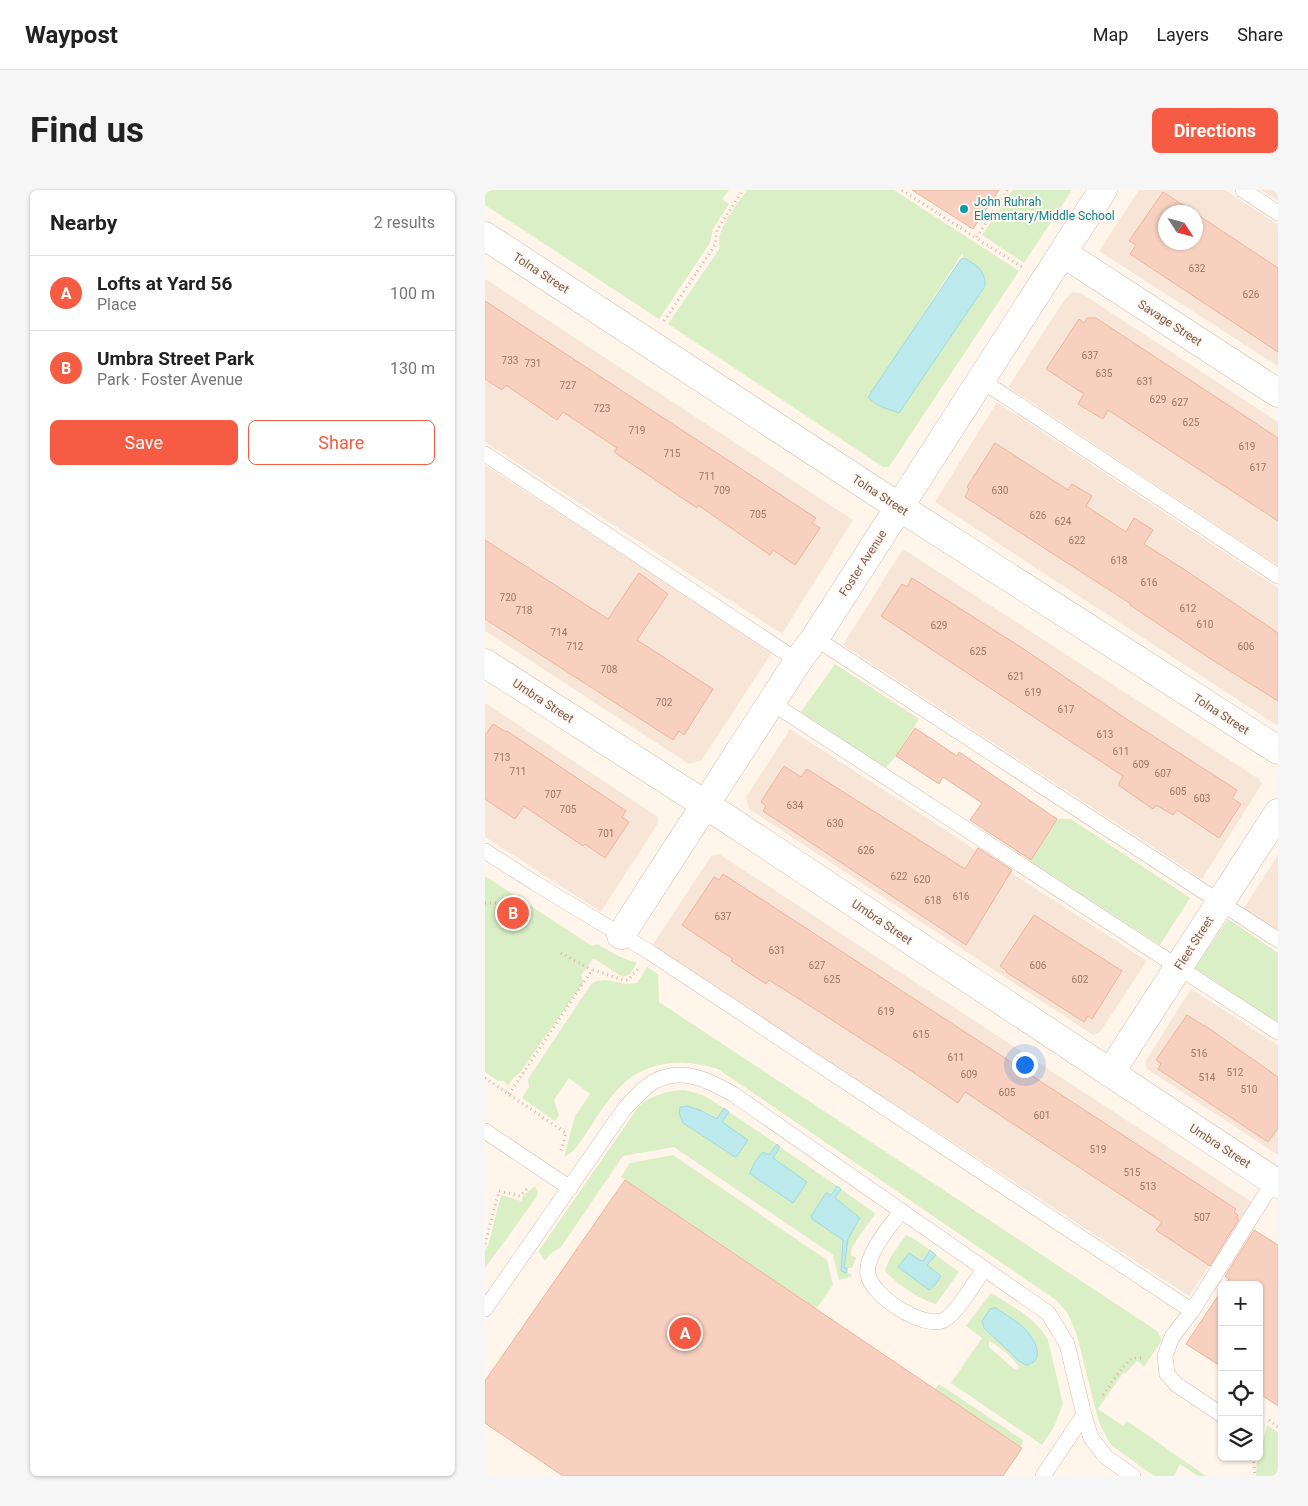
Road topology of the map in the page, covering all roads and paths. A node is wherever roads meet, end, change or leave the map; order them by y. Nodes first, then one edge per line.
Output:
1 (743, 190) edge
2 (902, 190) edge
3 (1007, 190) edge
4 (1103, 190) edge
5 (1243, 190) edge
6 (1278, 213) edge
7 (485, 236) edge
8 (975, 238) junction
9 (1063, 253) junction
10 (1024, 268) dead end
11 (662, 324) dead end
12 (981, 380) junction
13 (1278, 393) edge
14 (485, 454) edge
15 (899, 507) junction
16 (1278, 576) edge
17 (815, 638) junction
18 (799, 661) junction
19 (485, 663) edge
20 (771, 704) junction
21 (1278, 750) edge
22 (706, 806) junction
23 (1278, 813) edge
24 (485, 851) edge
25 (535, 883) junction
26 (485, 902) edge
27 (1219, 904) junction
28 (621, 935) junction
29 (1278, 940) edge
30 (561, 953) dead end
31 (651, 954) junction
32 (1178, 968) junction
33 (592, 970) junction
34 (1278, 1032) edge
35 (1110, 1073) junction
36 (485, 1078) edge
37 (509, 1094) junction
38 (485, 1130) edge
39 (559, 1157) dead end
40 (533, 1182) dead end
41 (1276, 1183) edge
42 (570, 1188) junction
43 (901, 1212) junction
44 (485, 1244) edge
45 (984, 1270) junction
46 (485, 1308) edge
47 (1192, 1311) junction
48 (1165, 1356) junction
49 (1218, 1412) edge
50 (1084, 1416) junction
51 (1269, 1420) dead end
52 (1278, 1427) edge
53 (1253, 1461) edge
54 (1043, 1476) edge
55 (1133, 1476) edge
56 (1255, 1476) edge

1 - 11 path
2 - 8 path
3 - 8 path
4 - 9 street, Foster Avenue
5 - 6 lane
7 - 15 street, Tolna Street
8 - 10 path
9 - 12 street, Foster Avenue
9 - 13 street, Savage Street
12 - 15 street, Foster Avenue
12 - 16 lane
14 - 18 lane
15 - 17 street, Foster Avenue
15 - 21 street, Tolna Street
17 - 18 street, Foster Avenue
17 - 27 lane
18 - 20 street, Foster Avenue
19 - 22 street, Umbra Street
20 - 22 street, Foster Avenue
20 - 32 lane
22 - 28 street, Foster Avenue
22 - 35 street, Umbra Street
23 - 27 street, Fleet Street
24 - 25 lane
25 - 26 path
25 - 28 lane
27 - 29 lane
27 - 32 street, Fleet Street
28 - 31 lane
30 - 33 path
31 - 33 path
31 - 47 lane
32 - 34 lane
32 - 35 street, Fleet Street
33 - 37 path
35 - 41 street, Umbra Street
36 - 37 path
37 - 39 path
38 - 42 lane
40 - 44 path
41 - 47 lane
42 - 43 lane
42 - 46 lane
43 - 45 lane
43 - 45 lane
45 - 50 lane
47 - 48 lane
48 - 49 lane
48 - 50 path
50 - 54 lane
50 - 55 lane
51 - 52 path
53 - 56 path

